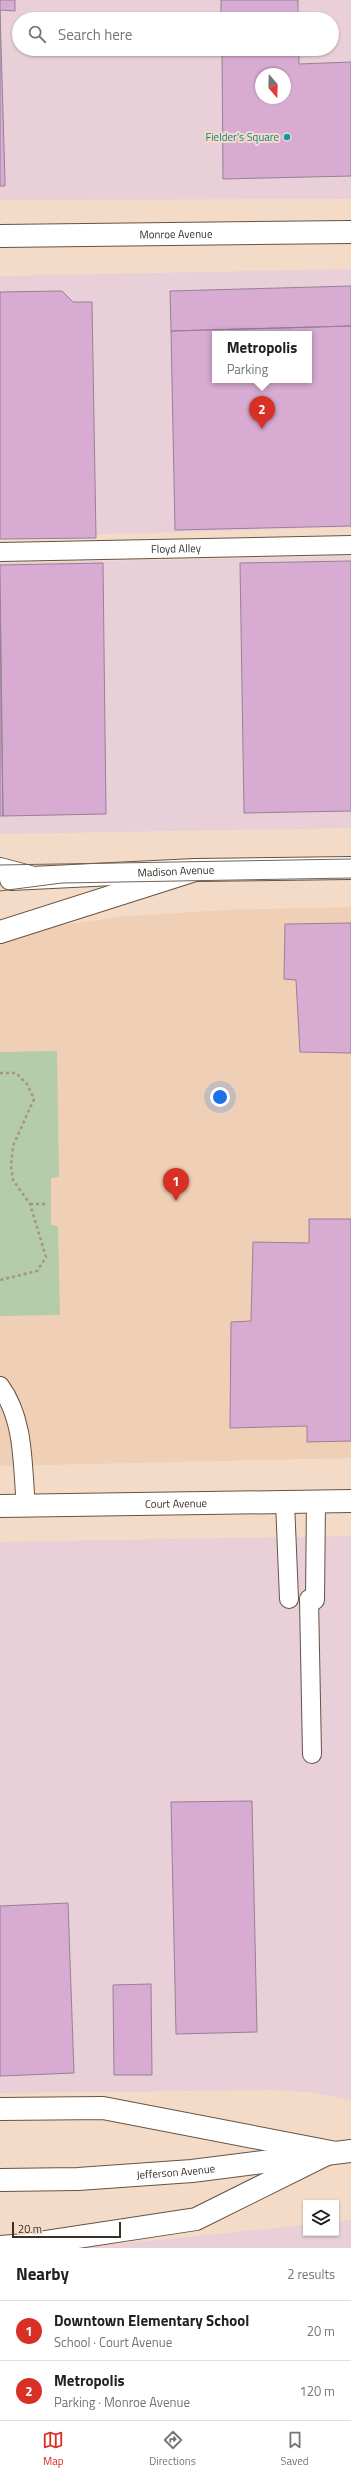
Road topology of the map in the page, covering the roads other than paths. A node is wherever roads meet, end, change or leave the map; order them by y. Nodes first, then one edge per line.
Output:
1 (351, 232) edge
2 (0, 236) edge
3 (351, 545) edge
4 (0, 552) edge
5 (351, 868) edge
6 (0, 869) edge
7 (195, 870) junction
8 (30, 877) junction
9 (0, 880) edge
10 (0, 932) edge
11 (0, 1386) edge
12 (316, 1501) junction
13 (351, 1501) edge
14 (285, 1502) junction
15 (0, 1506) edge
16 (26, 1506) junction
17 (289, 1599) dead end
18 (312, 1754) dead end
19 (0, 2109) edge
20 (341, 2151) edge
21 (0, 2180) edge
22 (0, 2247) edge

1 - 2 main road, Monroe Avenue
3 - 4 lane, Floyd Alley
5 - 7 main road, Madison Avenue
6 - 8 main road
7 - 8 main road, Madison Avenue
7 - 10 main road
8 - 9 main road, Madison Avenue
11 - 16 lane
12 - 13 main road, Court Avenue
12 - 14 main road, Court Avenue
12 - 18 lane
14 - 16 main road, Court Avenue
14 - 17 lane
15 - 16 main road, Court Avenue
19 - 20 main road
20 - 21 main road, Jefferson Avenue
20 - 22 main road

